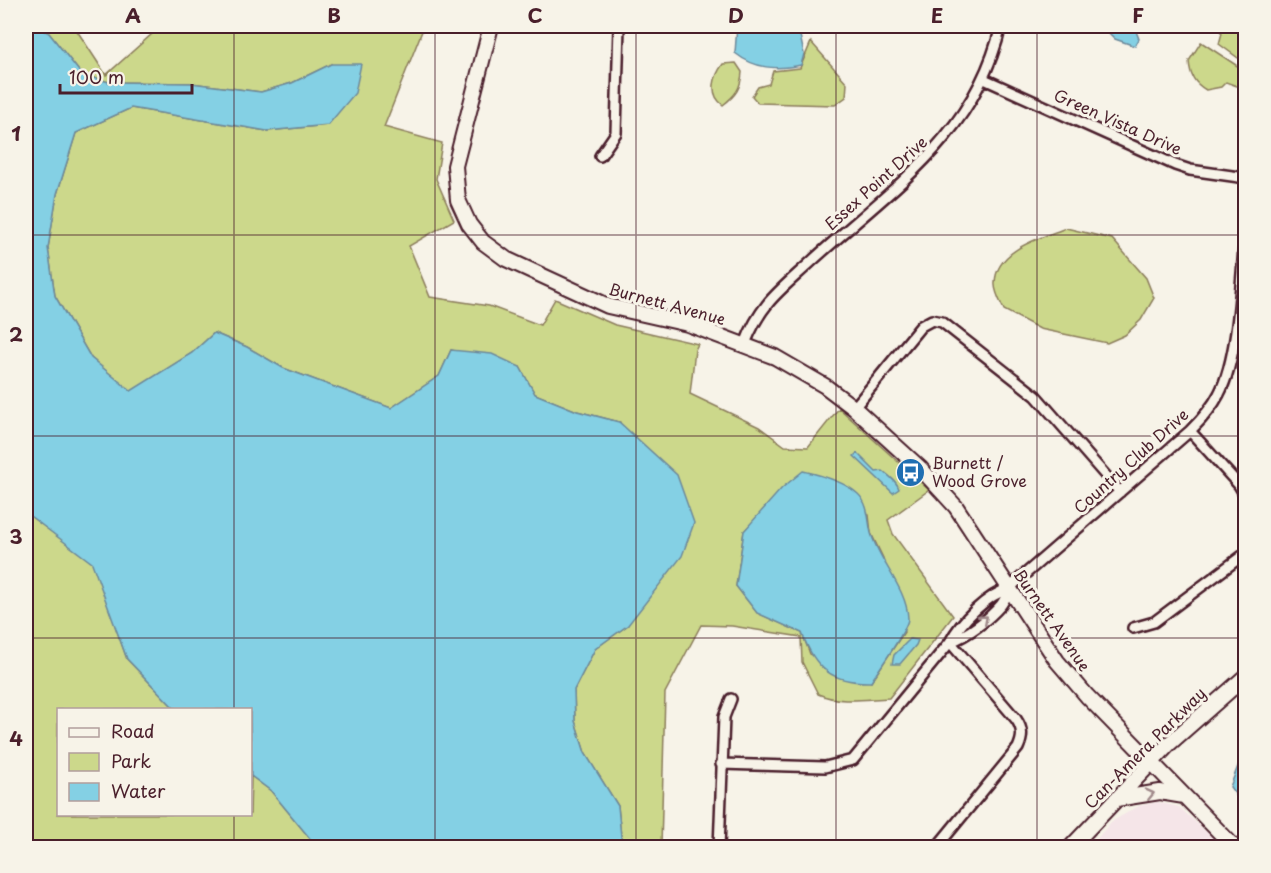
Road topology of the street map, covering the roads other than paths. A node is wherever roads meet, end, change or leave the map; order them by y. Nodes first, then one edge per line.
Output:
1 (491, 26) edge
2 (619, 26) edge
3 (1001, 26) edge
4 (984, 79) junction
5 (600, 156) dead end
6 (1245, 178) edge
7 (1245, 225) edge
8 (1242, 297) edge
9 (745, 344) junction
10 (854, 408) junction
11 (1190, 431) junction
12 (1120, 492) junction
13 (1245, 497) edge
14 (1245, 554) edge
15 (1010, 588) junction
16 (1133, 628) dead end
17 (950, 642) junction
18 (1245, 676) edge
19 (731, 699) dead end
20 (1152, 761) junction
21 (721, 764) junction
22 (1184, 796) junction
23 (1116, 799) junction
24 (719, 848) edge
25 (936, 848) edge
26 (1070, 848) edge
27 (1235, 848) edge

1 - 9 street, Burnett Avenue
2 - 5 street
3 - 4 street, Essex Point Drive
4 - 6 street, Green Vista Drive
4 - 9 street, Essex Point Drive
7 - 8 street, Country Club Drive
8 - 11 street, Country Club Drive
9 - 10 street, Burnett Avenue
10 - 12 street
10 - 15 street, Burnett Avenue
11 - 12 street, Country Club Drive
11 - 13 street
12 - 15 street, Country Club Drive
14 - 16 street
15 - 17 street, Country Club Drive
15 - 20 street, Burnett Avenue
17 - 21 street, Country Club Drive
17 - 25 street
18 - 20 street, Can-Amera Parkway
19 - 21 street
20 - 22 street, Burnett Avenue
20 - 23 street, Can-Amera Parkway
21 - 24 street
23 -> 22 street
22 - 27 street, Burnett Avenue
23 - 26 street, Can-Amera Parkway

